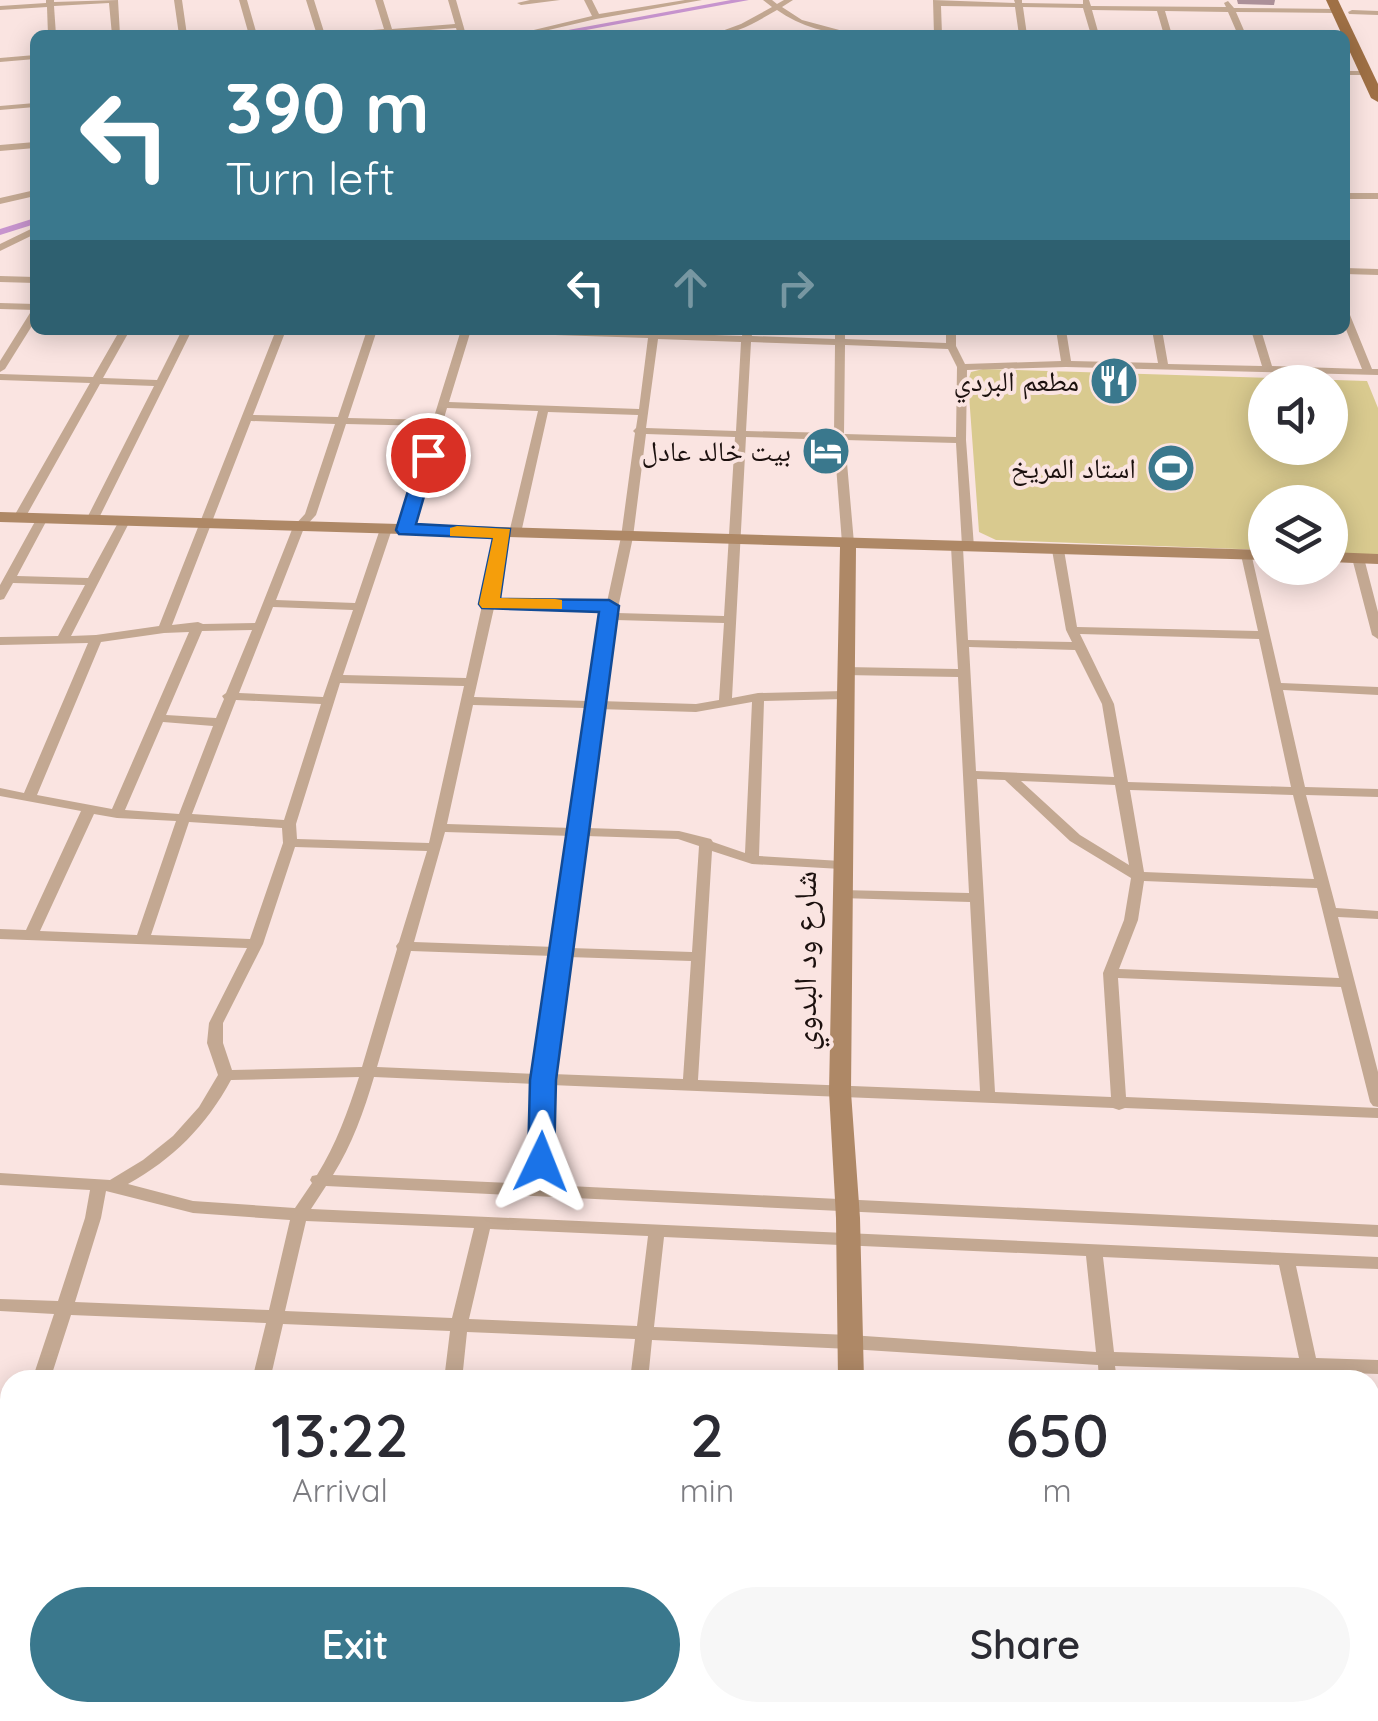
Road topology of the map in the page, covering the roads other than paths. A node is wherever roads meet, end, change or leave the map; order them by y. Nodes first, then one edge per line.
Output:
1 (114, 0) edge
2 (178, 0) edge
3 (244, 0) edge
4 (310, 0) edge
5 (379, 0) edge
6 (452, 0) edge
7 (556, 0) edge
8 (588, 0) edge
9 (698, 0) edge
10 (767, 0) edge
11 (520, 1) edge
12 (50, 2) edge
13 (937, 2) edge
14 (1018, 2) edge
15 (661, 3) edge
16 (785, 3) edge
17 (1087, 5) edge
18 (1229, 5) edge
19 (1342, 6) edge
20 (0, 8) edge
21 (1160, 8) junction
22 (1378, 12) edge
23 (596, 17) junction
24 (52, 30) edge
25 (116, 30) edge
26 (182, 30) edge
27 (251, 30) edge
28 (320, 30) edge
29 (388, 30) edge
30 (460, 30) edge
31 (534, 30) joint
32 (727, 30) edge
33 (833, 30) edge
34 (938, 30) edge
35 (1022, 30) edge
36 (1094, 30) edge
37 (1167, 30) edge
38 (1240, 30) edge
39 (30, 58) edge
40 (0, 60) edge
41 (1372, 70) edge
42 (1378, 98) edge
43 (30, 105) edge
44 (0, 108) edge
45 (30, 145) edge
46 (0, 148) edge
47 (30, 194) edge
48 (1350, 196) edge
49 (1378, 196) edge
50 (0, 201) edge
51 (30, 233) edge
52 (0, 248) edge
53 (1350, 270) edge
54 (1378, 272) edge
55 (0, 279) edge
56 (30, 280) edge
57 (0, 306) edge
58 (30, 309) edge
59 (30, 318) edge
60 (1350, 325) edge
61 (122, 335) edge
62 (184, 335) edge
63 (279, 335) edge
64 (370, 335) edge
65 (464, 335) edge
66 (653, 335) edge
67 (747, 335) edge
68 (840, 335) edge
69 (951, 335) edge
70 (1062, 335) edge
71 (1158, 335) edge
72 (1258, 335) edge
73 (951, 346) junction
74 (1066, 364) junction
75 (1266, 365) edge
76 (962, 367) junction
77 (1164, 367) junction
78 (0, 369) edge
79 (1248, 369) edge
80 (1348, 372) edge
81 (1373, 372) edge
82 (0, 377) edge
83 (98, 380) junction
84 (160, 383) junction
85 (443, 405) junction
86 (544, 408) junction
87 (640, 412) junction
88 (245, 418) junction
89 (341, 420) junction
90 (437, 423) junction
91 (638, 430) junction
92 (740, 434) junction
93 (839, 436) junction
94 (961, 440) junction
95 (0, 517) edge
96 (20, 518) junction
97 (42, 518) junction
98 (92, 520) junction
99 (124, 521) junction
100 (206, 524) junction
101 (298, 526) junction
102 (386, 529) junction
103 (405, 530) junction
104 (509, 533) junction
105 (627, 537) junction
106 (734, 540) junction
107 (848, 543) junction
108 (962, 547) junction
109 (1058, 550) junction
110 (1248, 555) edge
111 (1348, 558) edge
112 (1358, 558) junction
113 (1378, 559) edge
114 (10, 579) junction
115 (90, 582) junction
116 (1259, 585) edge
117 (0, 596) edge
118 (269, 603) junction
119 (488, 604) junction
120 (358, 606) junction
121 (609, 611) junction
122 (728, 620) junction
123 (198, 626) junction
124 (259, 626) junction
125 (164, 629) junction
126 (1072, 630) junction
127 (1264, 636) junction
128 (1378, 636) edge
129 (96, 639) junction
130 (0, 642) edge
131 (62, 642) junction
132 (962, 643) junction
133 (1078, 646) junction
134 (844, 670) junction
135 (963, 673) junction
136 (336, 679) junction
137 (473, 682) junction
138 (1275, 686) junction
139 (1378, 691) edge
140 (228, 696) junction
141 (844, 696) junction
142 (758, 697) junction
143 (328, 701) junction
144 (467, 701) junction
145 (725, 702) junction
146 (592, 705) junction
147 (157, 718) junction
148 (218, 722) junction
149 (969, 775) junction
150 (1009, 776) junction
151 (1121, 783) junction
152 (0, 792) edge
153 (1299, 792) junction
154 (1378, 794) edge
155 (30, 795) junction
156 (89, 809) junction
157 (118, 814) junction
158 (180, 820) junction
159 (289, 824) junction
160 (441, 828) junction
161 (580, 830) junction
162 (706, 842) junction
163 (290, 843) junction
164 (435, 847) junction
165 (752, 860) junction
166 (841, 865) junction
167 (1138, 876) junction
168 (1322, 884) junction
169 (842, 894) junction
170 (975, 898) junction
171 (1331, 912) junction
172 (1378, 914) edge
173 (0, 934) edge
174 (31, 936) junction
175 (142, 940) junction
176 (256, 944) junction
177 (403, 946) junction
178 (563, 952) junction
179 (698, 957) junction
180 (1110, 973) junction
181 (1349, 984) junction
182 (368, 1072) junction
183 (226, 1075) junction
184 (543, 1080) junction
185 (690, 1086) junction
186 (840, 1092) junction
187 (988, 1098) junction
188 (1378, 1102) edge
189 (1119, 1105) junction
190 (1378, 1113) edge
191 (0, 1179) edge
192 (318, 1180) junction
193 (106, 1185) junction
194 (540, 1190) junction
195 (847, 1204) junction
196 (299, 1215) junction
197 (483, 1223) junction
198 (657, 1230) junction
199 (1378, 1232) edge
200 (848, 1238) junction
201 (1094, 1252) junction
202 (1286, 1259) junction
203 (1378, 1263) edge
204 (0, 1305) edge
205 (65, 1309) junction
206 (275, 1316) junction
207 (459, 1324) junction
208 (645, 1335) junction
209 (850, 1342) junction
210 (1106, 1359) junction
211 (1378, 1366) edge
212 (44, 1370) edge
213 (263, 1370) edge
214 (455, 1370) edge
215 (640, 1370) edge
216 (851, 1370) edge
217 (1107, 1370) edge
218 (1279, 1370) edge
219 (1310, 1370) edge
220 (1333, 1370) edge

1 - 12 street
1 - 25 street
2 - 26 street
3 - 27 street
4 - 28 street
5 - 29 street
6 - 30 street
7 - 11 street
8 - 23 street
9 - 15 street
10 - 16 street
11 - 31 street
12 - 20 street
12 - 24 street
13 - 14 street
13 - 34 street
14 - 17 street
14 - 35 street
15 - 23 street
16 - 32 street
16 - 33 street
17 - 21 street
17 - 36 street
18 - 19 street
18 - 21 street
18 - 38 street
19 - 22 street
19 - 41 main road
21 - 37 street
23 - 31 street
39 - 40 street
41 - 42 main road
43 - 44 street
45 - 46 street
47 - 50 street
48 - 49 street
51 - 52 street
53 - 54 street
55 - 56 street
57 - 58 street
59 - 78 street
60 - 81 street
61 - 83 street
62 - 84 street
63 - 88 street
64 - 89 street
65 - 85 street
66 - 87 street
67 - 92 street
68 - 73 street
68 - 93 street
69 - 73 street
70 - 74 street
71 - 77 street
72 - 75 street
73 - 76 street
74 - 76 street
74 - 77 street
76 - 94 street
77 - 79 street
80 - 81 street
82 - 83 street
83 - 84 street
83 - 96 street
84 - 98 street
85 - 86 street
85 - 90 street
86 - 87 street
86 - 104 street
87 - 91 street
88 - 89 street
88 - 100 street
89 - 90 street
89 - 101 street
90 - 103 street
91 - 92 street
91 - 105 street
92 - 93 street
92 - 106 street
93 - 94 street
93 - 107 street
94 - 108 street
95 - 96 street
96 - 97 street
97 - 98 street
97 - 114 street
98 - 99 street
99 - 100 street
99 - 115 street
100 - 101 street
100 - 125 street
101 - 102 street
101 - 118 street
102 - 103 street
102 - 120 street
103 - 104 street
104 - 105 street
104 - 119 street
105 - 106 street
105 - 121 street
106 - 107 street
106 - 122 street
107 - 108 street
107 - 134 street, شارع ود البدوي
108 - 109 street
108 - 132 street
109 - 110 street
109 - 126 street
111 - 112 street
112 - 113 street
112 - 128 street
114 - 115 street
114 - 117 street
115 - 131 street
116 - 127 street
118 - 120 street
118 - 124 street
119 - 121 street
119 - 137 street
120 - 136 street
121 - 122 street
121 - 146 street
122 - 145 street
123 - 124 street
123 - 125 street
123 - 147 street
124 - 140 street
125 - 129 street
126 - 127 street
126 - 133 street
127 - 138 street
129 - 131 street
129 - 155 street
130 - 131 street
132 - 133 street
132 - 135 street
133 - 151 street
134 - 135 street
134 - 141 street, شارع ود البدوي
135 - 149 street
136 - 137 street
136 - 143 street
137 - 144 street
138 - 139 street
138 - 153 street
140 - 143 street
140 - 148 street
141 - 142 street
141 - 166 street, شارع ود البدوي
142 - 145 street
142 - 165 street
143 - 159 street
144 - 146 street
144 - 160 street
145 - 146 street
146 - 161 street
147 - 148 street
147 - 157 street
148 - 158 street
149 - 150 street
149 - 170 street
150 - 151 street
150 - 167 street
151 - 153 street
151 - 167 street
152 - 155 street
153 - 154 street
153 - 168 street
155 - 156 street
156 - 157 street
156 - 174 street
157 - 158 street
158 - 159 street
158 - 175 street
159 - 163 street
160 - 161 street
160 - 164 street
161 - 162 street
161 - 178 street
162 - 165 street
162 - 179 street
163 - 164 street
163 - 176 street
164 - 177 street
165 - 166 street
166 - 169 street, شارع ود البدوي
167 - 168 street
167 - 180 street
168 - 171 street
169 - 170 street
169 - 186 street, شارع ود البدوي
170 - 187 street
171 - 172 street
171 - 181 street
173 - 174 street
174 - 175 street
175 - 176 street
176 - 183 street
177 - 178 street
177 - 182 street
178 - 179 street
178 - 184 street
179 - 185 street
180 - 181 street
180 - 189 street
181 - 188 street
182 - 183 street
182 - 184 street
182 - 192 street
183 - 193 street
184 - 185 street
184 - 194 street
185 - 186 street
186 - 187 street
186 - 195 street, شارع ود البدوي
187 - 189 street
189 - 190 street
191 - 193 street
192 - 194 street
192 - 196 street
193 - 196 street
193 - 205 street
194 - 195 street
195 - 199 street
195 - 200 street, شارع ود البدوي
196 - 197 street
196 - 206 street
197 - 198 street
197 - 207 street
198 - 200 street
198 - 208 street
200 - 201 street
200 - 209 street, شارع ود البدوي
201 - 202 street
201 - 210 street
202 - 203 street
202 - 219 street
204 - 205 street
205 - 206 street
205 - 212 street
206 - 207 street
206 - 213 street
207 - 208 street
207 - 214 street
208 - 209 street
208 - 215 street
209 - 210 street
209 - 216 street, شارع ود البدوي
210 - 217 street
210 - 218 street
211 - 220 street

